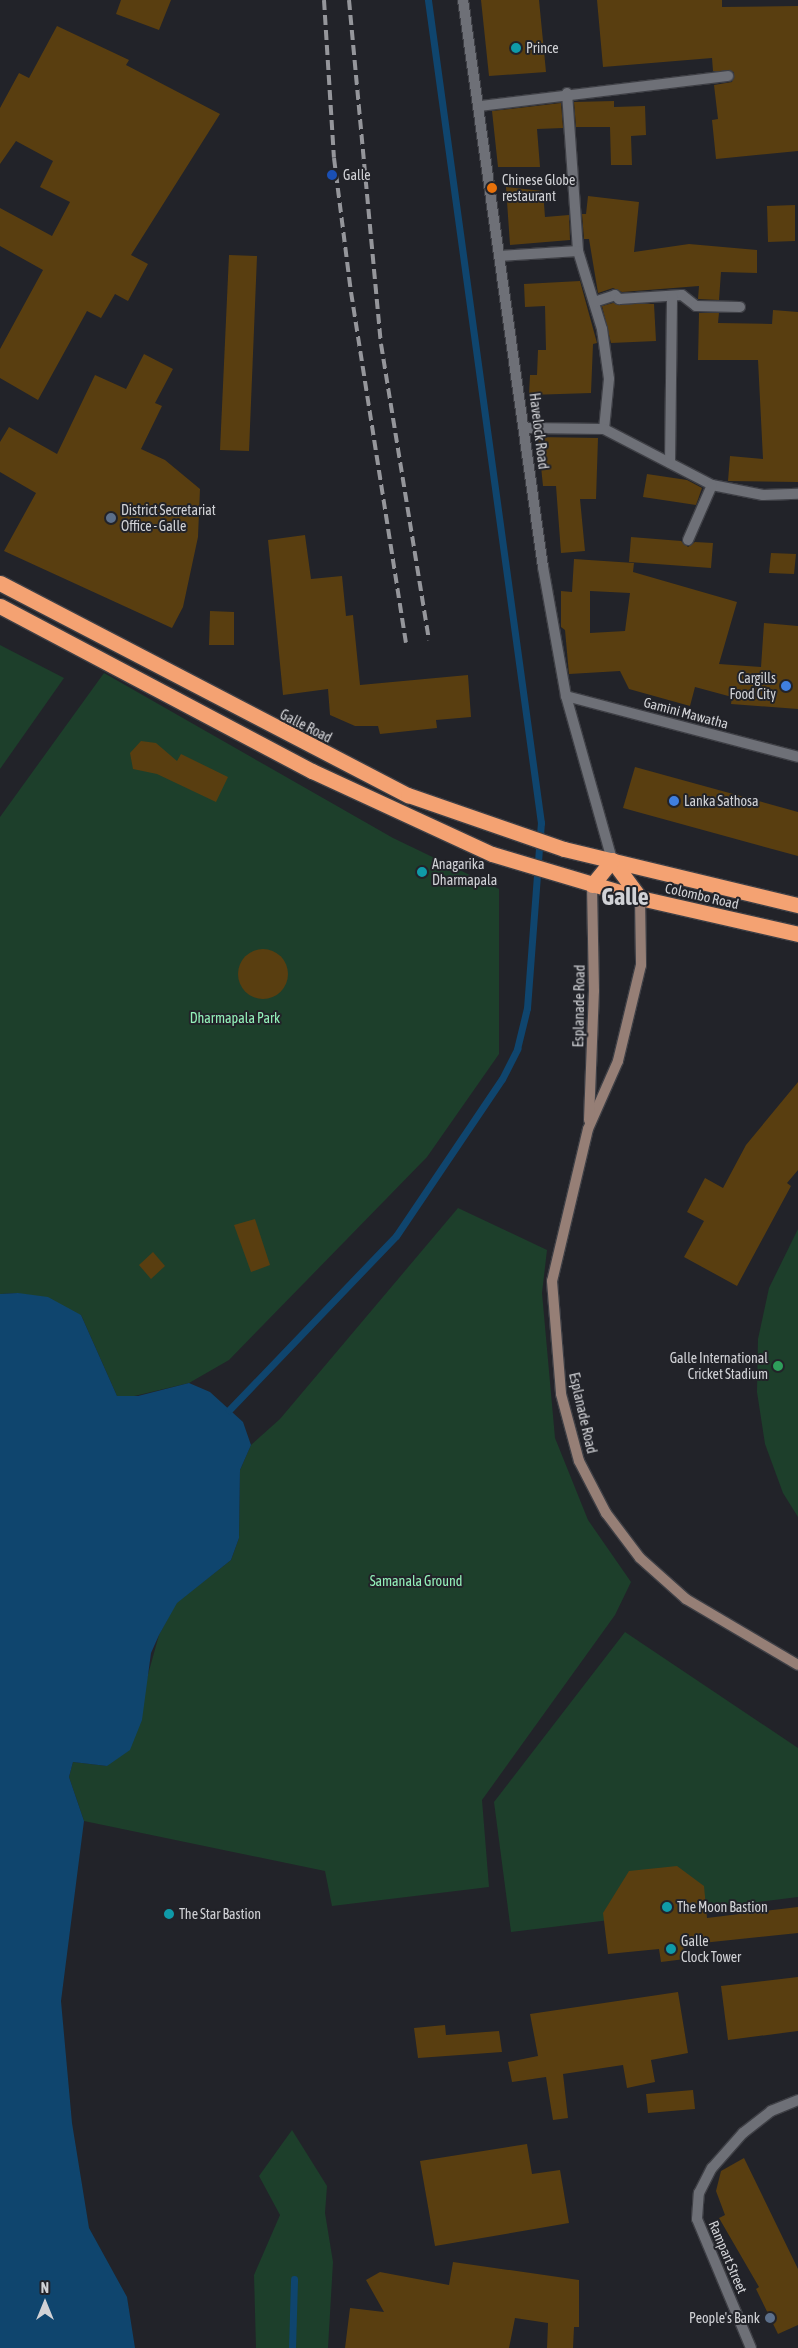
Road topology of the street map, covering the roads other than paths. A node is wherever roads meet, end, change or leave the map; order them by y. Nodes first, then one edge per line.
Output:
1 (464, 0) edge
2 (728, 76) dead end
3 (568, 93) junction
4 (480, 106) junction
5 (578, 251) junction
6 (499, 256) junction
7 (672, 296) junction
8 (594, 302) junction
9 (740, 307) dead end
10 (527, 428) junction
11 (604, 429) junction
12 (670, 463) junction
13 (712, 485) junction
14 (798, 494) edge
15 (688, 540) dead end
16 (0, 583) edge
17 (0, 606) edge
18 (566, 696) junction
19 (798, 757) edge
20 (612, 860) junction
21 (596, 886) junction
22 (640, 898) junction
23 (798, 904) edge
24 (798, 934) edge
25 (588, 1129) junction
26 (798, 1665) edge
27 (798, 2100) edge
28 (751, 2348) edge

1 - 4 street, Havelock Road
2 - 3 street
3 - 4 street
3 - 5 street
4 - 6 street, Havelock Road
5 - 6 street
5 - 8 street
6 - 10 street, Havelock Road
7 - 8 street
7 - 9 street
7 - 12 street
8 - 11 street
10 - 11 street
10 - 18 street, Havelock Road
11 - 12 street
12 - 13 street
13 - 14 street
13 - 15 street
16 - 20 highway, Galle Road
17 - 21 highway
18 - 19 street, Gamini Mawatha
18 - 20 street, Havelock Road
20 - 21 highway
20 - 22 highway
20 - 23 highway, Colombo Road
21 - 22 highway, Colombo Road
21 - 25 street, Esplanade Road
22 - 24 highway, Colombo Road
22 - 25 street, Esplanade Road
25 - 26 street, Esplanade Road
27 - 28 street, Rampart Street

